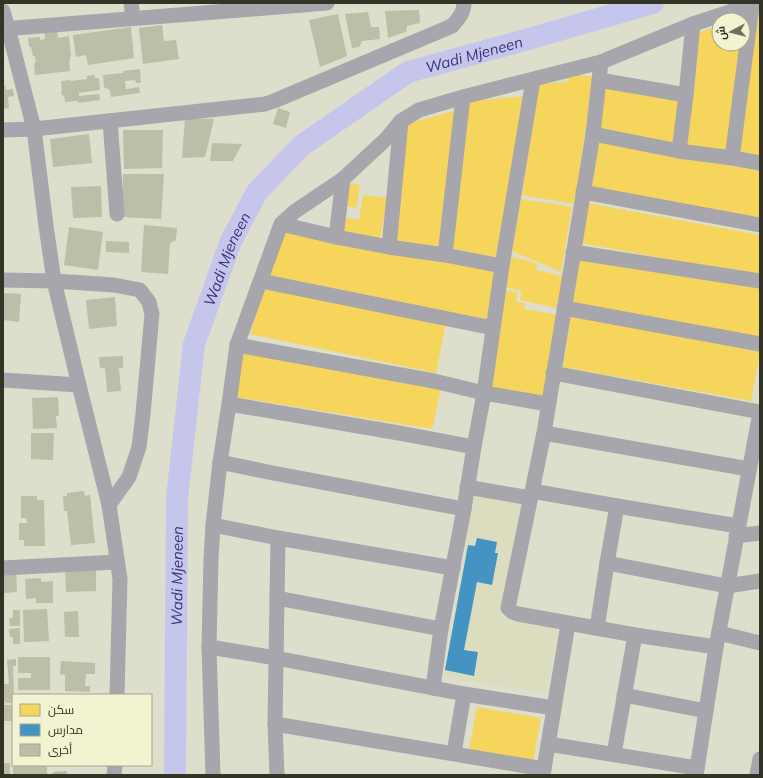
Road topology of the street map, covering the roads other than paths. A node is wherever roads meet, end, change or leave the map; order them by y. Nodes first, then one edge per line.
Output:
1 (131, 3) edge
2 (327, 3) edge
3 (464, 3) edge
4 (756, 5) edge
5 (3, 11) edge
6 (133, 18) junction
7 (694, 24) junction
8 (6, 28) edge
9 (601, 62) junction
10 (533, 80) junction
11 (599, 80) junction
12 (686, 95) junction
13 (463, 97) junction
14 (110, 121) junction
15 (401, 121) junction
16 (3, 130) edge
17 (34, 130) junction
18 (593, 134) junction
19 (679, 152) junction
20 (732, 158) junction
21 (760, 163) edge
22 (343, 179) junction
23 (583, 192) junction
24 (117, 214) dead end
25 (281, 224) junction
26 (760, 225) edge
27 (336, 237) junction
28 (389, 247) junction
29 (573, 252) junction
30 (445, 255) junction
31 (502, 266) junction
32 (3, 280) edge
33 (760, 280) edge
34 (54, 281) junction
35 (261, 281) junction
36 (564, 308) junction
37 (493, 328) junction
38 (760, 344) edge
39 (237, 345) junction
40 (553, 373) junction
41 (3, 380) edge
42 (79, 385) junction
43 (484, 393) junction
44 (229, 404) junction
45 (548, 404) junction
46 (760, 412) edge
47 (544, 433) junction
48 (757, 438) edge
49 (474, 447) junction
50 (220, 462) junction
51 (749, 469) junction
52 (753, 486) edge
53 (468, 487) junction
54 (531, 494) junction
55 (109, 506) junction
56 (617, 506) junction
57 (464, 509) junction
58 (213, 525) junction
59 (737, 531) junction
60 (760, 533) edge
61 (278, 538) junction
62 (117, 562) junction
63 (607, 563) junction
64 (3, 568) edge
65 (453, 568) junction
66 (760, 581) edge
67 (727, 586) junction
68 (277, 598) junction
69 (568, 624) junction
70 (597, 628) junction
71 (441, 629) junction
72 (635, 636) junction
73 (717, 640) junction
74 (760, 644) edge
75 (210, 648) junction
76 (276, 658) junction
77 (432, 688) junction
78 (117, 694) edge
79 (464, 694) junction
80 (624, 695) junction
81 (554, 708) junction
82 (706, 711) junction
83 (275, 724) junction
84 (548, 744) junction
85 (454, 753) junction
86 (614, 754) junction
87 (760, 759) edge
88 (543, 772) edge
89 (697, 772) edge
90 (214, 775) edge
91 (278, 775) edge
92 (757, 775) edge

1 - 6 street
2 - 6 street
3 - 14 street
4 - 7 street
4 - 20 street
5 - 8 street
6 - 8 street
7 - 9 street
7 - 12 street
8 - 17 street
9 - 10 street
9 - 11 street
10 - 13 street
10 - 31 street
11 - 12 street
11 - 18 street
12 - 19 street
13 - 15 street
13 - 30 street
14 - 17 street
14 - 24 street
15 - 22 street
15 - 28 street
16 - 17 street
17 - 34 street
18 - 19 street
18 - 23 street
19 - 20 street
20 - 21 street
22 - 25 street
22 - 27 street
23 - 26 street
23 - 29 street
25 - 27 street
25 - 35 street
27 - 28 street
28 - 30 street
29 - 33 street
29 - 36 street
30 - 31 street
31 - 37 street
32 - 34 street
34 - 42 street
34 - 55 street
35 - 37 street
35 - 39 street
36 - 38 street
36 - 40 street
37 - 43 street
39 - 43 street
39 - 44 street
40 - 45 street
40 - 46 street
41 - 42 street
42 - 55 street
43 - 45 street
43 - 49 street
44 - 49 street
44 - 50 street
45 - 47 street
46 - 48 street
47 - 51 street
47 - 54 street
48 - 51 street
49 - 53 street
50 - 57 street
50 - 58 street
51 - 52 street
52 - 59 street
53 - 54 street
53 - 57 street
54 - 56 street
54 - 69 street
55 - 62 street
56 - 59 street
56 - 63 street
57 - 65 street
58 - 61 street
58 - 75 street
59 - 60 street
59 - 67 street
61 - 65 street
61 - 68 street
62 - 64 street
62 - 78 street
63 - 67 street
63 - 70 street
65 - 71 street
66 - 67 street
67 - 73 street
68 - 71 street
68 - 76 street
69 - 70 street
69 - 81 street
70 - 72 street
71 - 77 street
72 - 73 street
72 - 80 street
73 - 74 street
73 - 82 street
75 - 76 street
75 - 90 street
76 - 77 street
76 - 83 street
77 - 79 street
79 - 81 street
79 - 85 street
80 - 82 street
80 - 86 street
81 - 84 street
82 - 89 street
83 - 85 street
83 - 91 street
84 - 86 street
84 - 88 street
85 - 88 street
86 - 89 street
87 - 92 street

